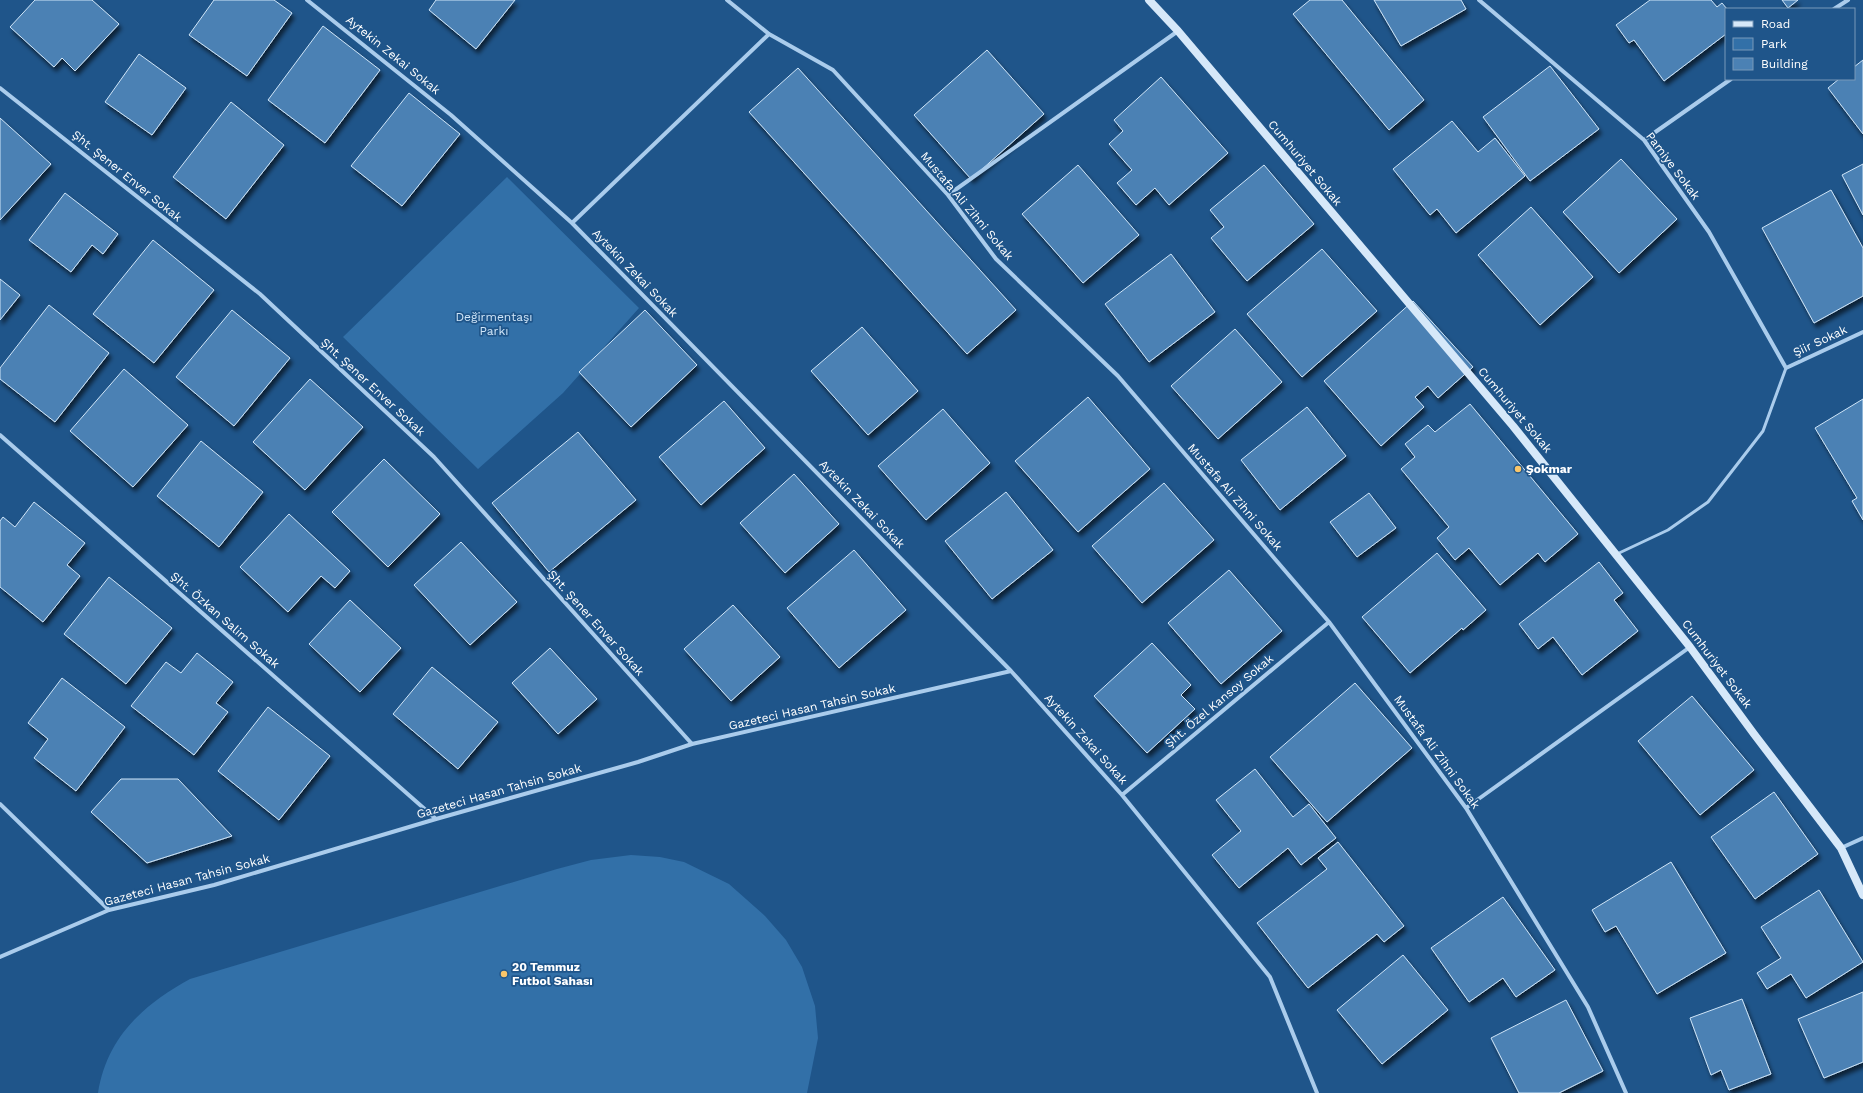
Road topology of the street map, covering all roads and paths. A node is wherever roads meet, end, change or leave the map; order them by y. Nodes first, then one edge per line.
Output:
1 (307, 0) edge
2 (727, 0) edge
3 (1149, 0) edge
4 (1479, 0) edge
5 (1848, 0) edge
6 (1836, 8) edge
7 (1178, 31) junction
8 (769, 34) junction
9 (1730, 80) edge
10 (0, 88) edge
11 (1644, 140) junction
12 (948, 195) junction
13 (572, 223) junction
14 (1863, 332) edge
15 (1786, 368) junction
16 (0, 435) edge
17 (1617, 554) junction
18 (1329, 622) junction
19 (1690, 647) junction
20 (1011, 671) junction
21 (692, 744) junction
22 (1122, 795) junction
23 (0, 804) edge
24 (1466, 808) junction
25 (436, 819) junction
26 (1863, 838) edge
27 (1842, 848) junction
28 (1863, 895) edge
29 (109, 910) junction
30 (0, 957) edge
31 (1317, 1093) edge
32 (1626, 1093) edge

1 - 13 street, Aytekin Zekai Sokak
2 - 8 street, Mustafa Ali Zihni Sokak
3 - 7 street, Cumhuriyet Sokak
4 - 11 street, Pamiye Sokak
5 - 6 street
7 - 12 street
7 - 17 street, Cumhuriyet Sokak
8 - 12 street, Mustafa Ali Zihni Sokak
8 - 13 street
9 - 11 street
10 - 21 street, Şht. Şener Enver Sokak
11 - 15 street, Pamiye Sokak
12 - 18 street, Mustafa Ali Zihni Sokak
13 - 20 street, Aytekin Zekai Sokak
14 - 15 street, Şiir Sokak
15 - 17 lane
16 - 25 street, Şht. Özkan Salim Sokak
17 - 19 street, Cumhuriyet Sokak
18 - 22 street, Şht. Özel Kansoy Sokak
18 - 24 street, Mustafa Ali Zihni Sokak
19 - 24 street
19 - 27 street, Cumhuriyet Sokak
20 - 21 street, Gazeteci Hasan Tahsin Sokak
20 - 22 street, Aytekin Zekai Sokak
21 - 25 street, Gazeteci Hasan Tahsin Sokak
22 - 31 street, Aytekin Zekai Sokak
23 - 29 street
24 - 32 street, Mustafa Ali Zihni Sokak
25 - 29 street, Gazeteci Hasan Tahsin Sokak
26 - 27 street
27 - 28 street, Cumhuriyet Sokak
29 - 30 street, Gazeteci Hasan Tahsin Sokak

